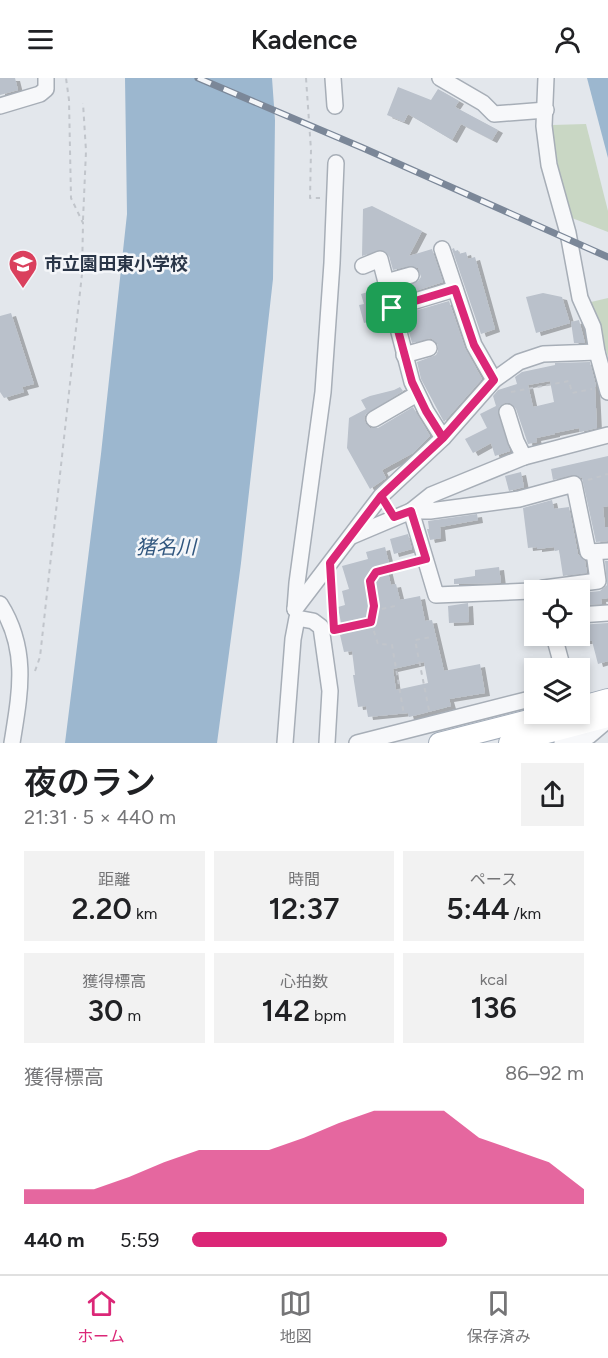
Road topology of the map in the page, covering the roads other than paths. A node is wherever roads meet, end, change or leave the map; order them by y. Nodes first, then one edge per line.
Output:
1 (46, 78) edge
2 (333, 78) edge
3 (440, 78) edge
4 (546, 78) edge
5 (0, 106) edge
6 (335, 106) dead end
7 (546, 110) junction
8 (336, 163) dead end
9 (441, 249) dead end
10 (363, 266) dead end
11 (411, 275) dead end
12 (386, 282) junction
13 (455, 289) junction
14 (392, 308) junction
15 (429, 348) dead end
16 (597, 352) junction
17 (404, 355) junction
18 (494, 380) junction
19 (607, 389) edge
20 (417, 394) junction
21 (507, 412) dead end
22 (374, 419) dead end
23 (608, 435) edge
24 (443, 438) junction
25 (524, 457) junction
26 (381, 496) junction
27 (411, 511) junction
28 (394, 517) junction
29 (349, 537) junction
30 (601, 551) edge
31 (590, 582) edge
32 (524, 591) edge
33 (0, 604) edge
34 (608, 613) edge
35 (296, 614) junction
36 (590, 614) edge
37 (608, 699) edge
38 (524, 701) edge
39 (590, 702) edge
40 (608, 718) edge
41 (524, 721) edge
42 (570, 742) edge
43 (12, 743) edge
44 (285, 743) edge
45 (327, 743) edge
46 (357, 743) edge
47 (439, 743) edge
48 (509, 743) edge

1 - 5 street
2 - 6 street
3 - 7 street
4 - 7 street
7 - 16 street
8 - 35 street
9 - 13 street
10 - 12 street
11 - 12 street
12 - 14 street
13 - 14 street
13 - 18 street
14 - 17 street
15 - 17 street
16 - 18 street
16 - 19 street
17 - 20 street
18 - 24 street
20 - 22 street
20 - 24 street
21 - 25 street
23 - 25 street
24 - 26 street
25 - 27 street
26 - 28 street
26 - 29 street
27 - 28 street
27 - 30 street
27 - 32 street
28 - 29 street
29 - 35 street
30 - 31 street
33 - 43 street
34 - 36 street
35 - 44 street
35 - 45 street
37 - 39 main road
38 - 46 street
40 - 42 street
40 - 48 main road
41 - 47 main road

